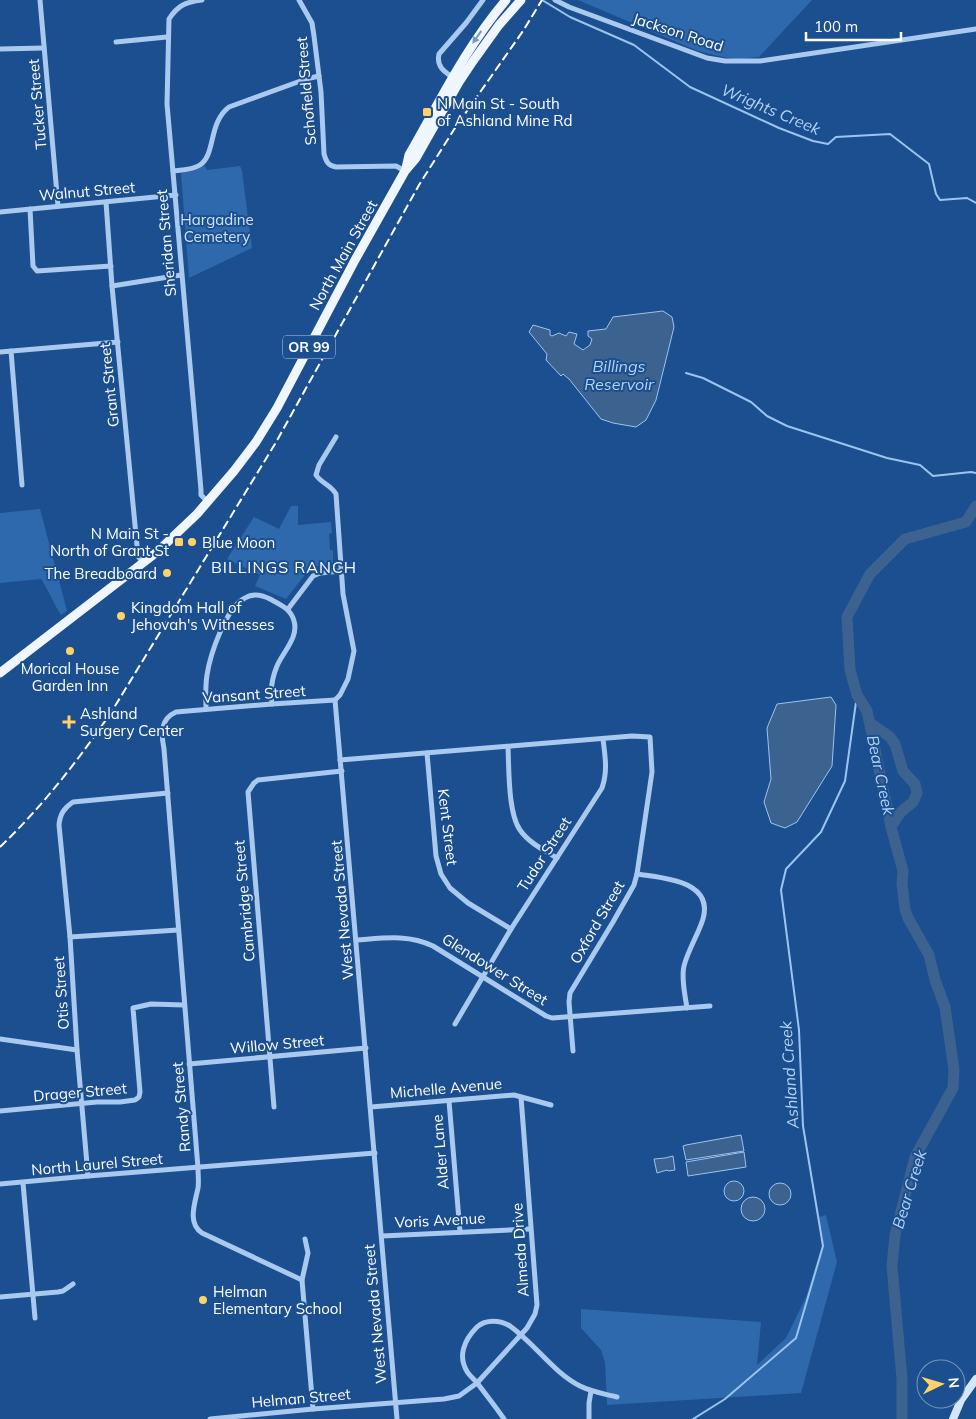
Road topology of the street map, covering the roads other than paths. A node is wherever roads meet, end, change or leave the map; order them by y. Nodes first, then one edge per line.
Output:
1 (40, 0) edge
2 (202, 0) edge
3 (299, 0) edge
4 (482, 0) edge
5 (506, 0) edge
6 (521, 0) edge
7 (555, 0) edge
8 (188, 1) edge
9 (976, 28) edge
10 (167, 37) junction
11 (116, 42) dead end
12 (44, 48) junction
13 (0, 50) edge
14 (319, 76) junction
15 (456, 79) junction
16 (173, 171) junction
17 (405, 171) junction
18 (176, 195) junction
19 (106, 202) junction
20 (58, 206) junction
21 (30, 209) junction
22 (0, 212) edge
23 (111, 266) junction
24 (181, 275) junction
25 (112, 286) junction
26 (118, 342) junction
27 (11, 351) junction
28 (0, 352) edge
29 (336, 437) dead end
30 (22, 485) dead end
31 (208, 502) junction
32 (143, 564) junction
33 (341, 571) junction
34 (288, 610) junction
35 (0, 673) edge
36 (335, 700) junction
37 (272, 704) junction
38 (206, 710) junction
39 (162, 737) joint
40 (603, 739) junction
41 (508, 747) junction
42 (428, 753) junction
43 (340, 760) junction
44 (342, 771) junction
45 (168, 793) junction
46 (557, 858) junction
47 (637, 874) junction
48 (178, 930) junction
49 (511, 930) junction
50 (70, 938) junction
51 (357, 940) junction
52 (483, 977) junction
53 (184, 1004) junction
54 (710, 1006) dead end
55 (687, 1008) junction
56 (570, 1016) junction
57 (455, 1024) dead end
58 (0, 1039) edge
59 (366, 1048) junction
60 (77, 1050) junction
61 (573, 1051) dead end
62 (270, 1057) junction
63 (189, 1064) junction
64 (521, 1097) junction
65 (449, 1100) junction
66 (82, 1105) junction
67 (551, 1105) dead end
68 (274, 1107) dead end
69 (371, 1107) junction
70 (0, 1111) edge
71 (375, 1153) junction
72 (198, 1168) junction
73 (88, 1176) junction
74 (23, 1182) junction
75 (0, 1184) edge
76 (530, 1229) junction
77 (460, 1232) junction
78 (382, 1236) junction
79 (305, 1239) dead end
80 (302, 1280) junction
81 (73, 1284) dead end
82 (32, 1294) junction
83 (0, 1297) edge
84 (35, 1318) dead end
85 (521, 1335) junction
86 (976, 1379) edge
87 (477, 1383) junction
88 (591, 1391) junction
89 (618, 1397) dead end
90 (395, 1402) junction
91 (313, 1409) junction
92 (210, 1419) edge
93 (397, 1419) edge
94 (504, 1419) edge
95 (589, 1419) edge
96 (953, 1419) edge

1 - 12 street, Tucker Street
2 - 8 street, Sheridan Street
3 - 14 street, Schofield Street
4 - 15 street
5 -> 15 main road, OR 99
6 - 15 main road, OR 99
7 - 9 street, Jackson Road
8 - 10 street, Sheridan Street
10 - 11 street
10 - 16 street, Sheridan Street
12 - 13 street
12 - 20 street, Tucker Street
14 - 16 street
14 - 17 street, Schofield Street
15 - 17 main road, North Main Street / OR 99
16 - 18 street, Sheridan Street
17 - 31 main road, North Main Street / OR 99
18 - 19 street, Walnut Street
18 - 24 street, Sheridan Street
19 - 20 street, Walnut Street
19 - 23 street, Grant Street
20 - 21 street, Walnut Street
21 - 22 street, Walnut Street
21 - 23 street
23 - 25 street, Grant Street
24 - 25 street
24 - 31 street, Sheridan Street
25 - 26 street, Grant Street
26 - 27 street
26 - 32 street, Grant Street
27 - 28 street
27 - 30 street
29 - 33 street
31 - 32 main road, North Main Street / OR 99
32 - 35 main road, North Main Street / OR 99
33 - 34 street
33 - 36 street
34 - 37 street
34 - 38 street
36 - 37 street, Vansant Street
36 - 43 street, West Nevada Street
37 - 38 street, Vansant Street
38 - 39 street, Vansant Street
39 - 45 street, Randy Street
40 - 41 street
40 - 46 street, Tudor Street
40 - 47 street, Oxford Street
41 - 42 street
41 - 46 street
42 - 43 street
42 - 49 street, Kent Street
43 - 44 street, West Nevada Street
44 - 51 street, West Nevada Street
44 - 62 street, Cambridge Street
45 - 48 street, Randy Street
45 - 50 street, Otis Street
46 - 49 street, Tudor Street
47 - 55 street
47 - 56 street, Oxford Street
48 - 50 street
48 - 53 street, Randy Street
49 - 52 street, Tudor Street
50 - 60 street, Otis Street
51 - 52 street, Glendower Street
51 - 59 street, West Nevada Street
52 - 56 street, Glendower Street
52 - 57 street, Tudor Street
53 - 63 street, Randy Street
53 - 66 street, Drager Street
54 - 55 street, Glendower Street
55 - 56 street, Glendower Street
56 - 61 street, Oxford Street
58 - 60 street
59 - 62 street, Willow Street
59 - 69 street, West Nevada Street
60 - 66 street, Otis Street
62 - 63 street, Willow Street
62 - 68 street, Cambridge Street
63 - 72 street, Randy Street
64 - 65 street, Michelle Avenue
64 - 67 street, Michelle Avenue
64 - 76 street, Almeda Drive
65 - 69 street, Michelle Avenue
65 - 77 street, Alder Lane
66 - 70 street, Drager Street
66 - 73 street, Otis Street
69 - 71 street, West Nevada Street
71 - 72 street, North Laurel Street
71 - 78 street, West Nevada Street
72 - 73 street, North Laurel Street
72 - 80 street, Randy Street
73 - 74 street, North Laurel Street
74 - 75 street, North Laurel Street
74 - 82 street
76 - 77 street, Voris Avenue
76 - 85 street, Almeda Drive
77 - 78 street, Voris Avenue
78 - 90 street, West Nevada Street
79 - 80 street
80 - 91 street
81 - 82 street
82 - 83 street
82 - 84 street
85 - 87 street, Almeda Drive
85 - 87 street
85 - 88 street
86 - 96 street
87 - 90 street, Almeda Drive
87 - 94 street
88 - 89 street
88 - 95 street
90 - 91 street, Helman Street
90 - 93 street, West Nevada Street
91 - 92 street, Helman Street

